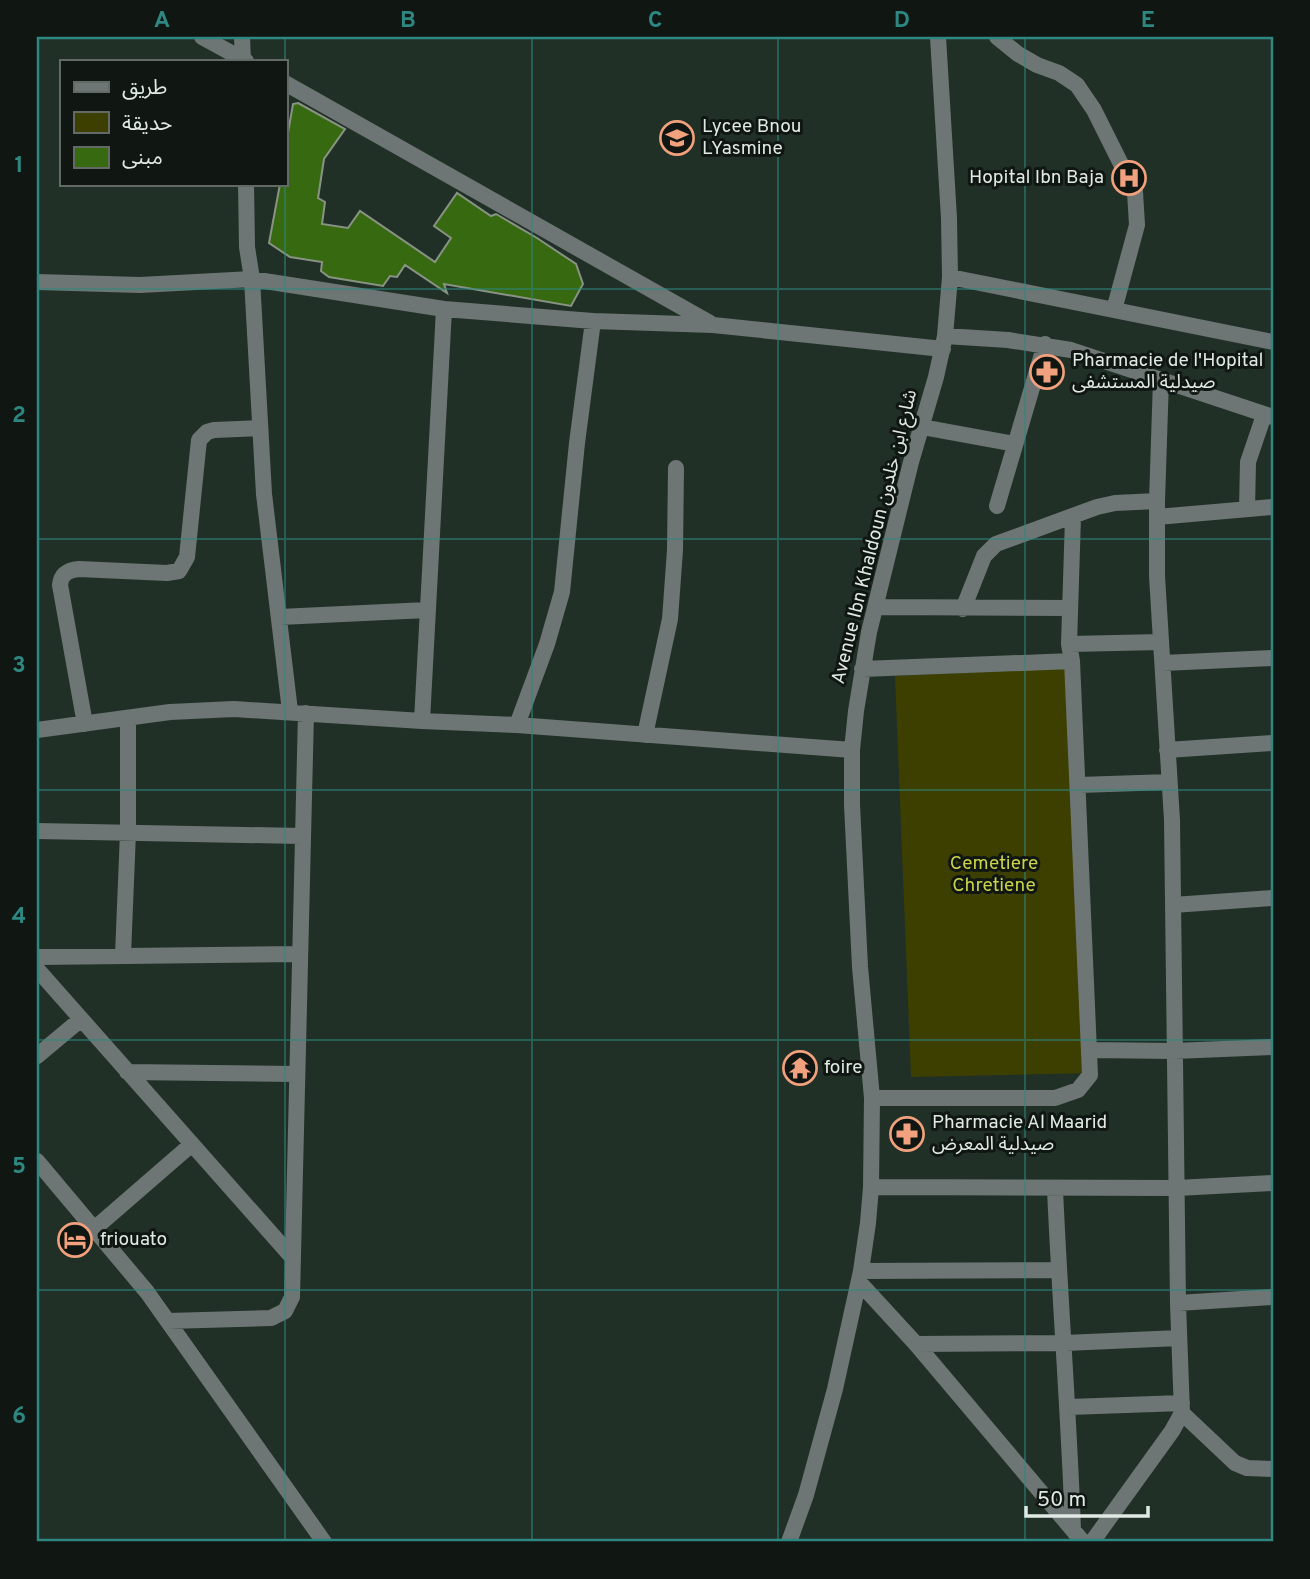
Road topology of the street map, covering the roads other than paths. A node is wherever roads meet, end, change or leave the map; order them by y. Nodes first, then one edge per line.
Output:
1 (202, 37) edge
2 (242, 37) edge
3 (938, 37) edge
4 (997, 37) edge
5 (242, 60) edge
6 (244, 60) edge
7 (287, 84) edge
8 (246, 186) edge
9 (950, 277) junction
10 (252, 279) junction
11 (37, 282) edge
12 (444, 309) junction
13 (1114, 310) junction
14 (593, 321) junction
15 (713, 325) junction
16 (944, 342) junction
17 (1273, 342) edge
18 (1045, 344) junction
19 (1161, 379) junction
20 (1269, 416) edge
21 (922, 427) junction
22 (259, 428) junction
23 (1015, 444) junction
24 (676, 468) dead end
25 (997, 506) dead end
26 (1273, 507) edge
27 (1157, 509) junction
28 (1247, 509) junction
29 (1073, 517) junction
30 (877, 607) junction
31 (1068, 608) junction
32 (963, 609) junction
33 (427, 610) junction
34 (280, 617) junction
35 (1161, 642) junction
36 (1069, 644) junction
37 (1273, 658) edge
38 (1072, 662) junction
39 (1163, 663) junction
40 (862, 669) junction
41 (298, 712) junction
42 (128, 719) junction
43 (422, 721) junction
44 (85, 724) junction
45 (517, 725) junction
46 (37, 730) edge
47 (645, 735) junction
48 (1273, 743) edge
49 (852, 750) junction
50 (1167, 750) junction
51 (1169, 782) junction
52 (1079, 785) junction
53 (37, 831) edge
54 (128, 832) junction
55 (301, 836) junction
56 (1273, 898) edge
57 (1173, 905) junction
58 (299, 954) junction
59 (124, 955) junction
60 (37, 957) edge
61 (37, 969) edge
62 (80, 1020) junction
63 (1273, 1047) edge
64 (1089, 1050) junction
65 (1174, 1051) junction
66 (37, 1056) edge
67 (127, 1072) junction
68 (296, 1074) junction
69 (872, 1098) junction
70 (192, 1144) junction
71 (37, 1161) edge
72 (1273, 1183) edge
73 (872, 1187) junction
74 (1177, 1188) junction
75 (1055, 1189) junction
76 (94, 1228) junction
77 (291, 1256) junction
78 (1059, 1270) junction
79 (860, 1276) junction
80 (1273, 1297) edge
81 (1178, 1303) junction
82 (169, 1321) junction
83 (1179, 1338) junction
84 (1065, 1343) junction
85 (916, 1344) junction
86 (1069, 1407) junction
87 (1182, 1408) junction
88 (1273, 1469) edge
89 (1078, 1536) edge
90 (324, 1542) edge
91 (789, 1542) edge
92 (1092, 1542) edge

1 - 5 street
2 - 6 street
3 - 9 street, Avenue Ibn Khaldoun شارع ابن خلدون
4 - 13 street
7 - 15 street
8 - 10 street
9 - 13 street
9 - 16 street, Avenue Ibn Khaldoun شارع ابن خلدون
10 - 11 street
10 - 12 street
10 - 22 street
12 - 14 street
12 - 33 street
13 - 17 street
14 - 15 street
14 - 45 street
15 - 16 street
16 - 18 street
16 - 21 street, Avenue Ibn Khaldoun شارع ابن خلدون
18 - 19 street
18 - 23 street
19 - 20 street
19 - 27 street
20 - 28 street
21 - 23 street
21 - 30 street, Avenue Ibn Khaldoun شارع ابن خلدون
22 - 34 street
22 - 44 street
23 - 25 street
24 - 47 street
26 - 28 street
27 - 28 street
27 - 29 street
27 - 35 street
29 - 31 street
29 - 32 street
30 - 32 street
30 - 40 street, Avenue Ibn Khaldoun شارع ابن خلدون
31 - 32 street
31 - 36 street
33 - 34 street
33 - 43 street
34 - 41 street
35 - 36 street
35 - 39 street
36 - 38 street
37 - 39 street
38 - 40 street
38 - 52 street
39 - 50 street
40 - 49 street, Avenue Ibn Khaldoun شارع ابن خلدون
41 - 42 street
41 - 43 street
41 - 55 street
42 - 44 street
42 - 54 street
43 - 45 street
44 - 46 street
45 - 47 street
47 - 49 street
48 - 50 street
49 - 69 street, Avenue Ibn Khaldoun شارع ابن خلدون
50 - 51 street
51 - 52 street
51 - 57 street
52 - 64 street
53 - 54 street
54 - 55 street
54 - 59 street
55 - 58 street
56 - 57 street
57 - 65 street
58 - 59 street
58 - 68 street
59 - 60 street
61 - 62 street
62 - 66 street
62 - 67 street
63 - 65 street
64 - 65 street
64 - 69 street
65 - 74 street
67 - 68 street
67 - 70 street
68 - 77 street
69 - 73 street, Avenue Ibn Khaldoun شارع ابن خلدون
70 - 76 street
70 - 77 street
71 - 76 street
72 - 74 street
73 - 75 street
73 - 79 street, Avenue Ibn Khaldoun شارع ابن خلدون
74 - 75 street
74 - 81 street
75 - 78 street
76 - 82 street
77 - 82 street
78 - 79 street
78 - 84 street
79 - 85 street
79 - 91 street, Avenue Ibn Khaldoun شارع ابن خلدون
80 - 81 street
81 - 83 street
82 - 90 street
83 - 84 street
83 - 87 street
84 - 85 street
84 - 86 street
85 - 89 street
86 - 87 street
86 - 89 street
87 - 88 street
87 - 92 street

